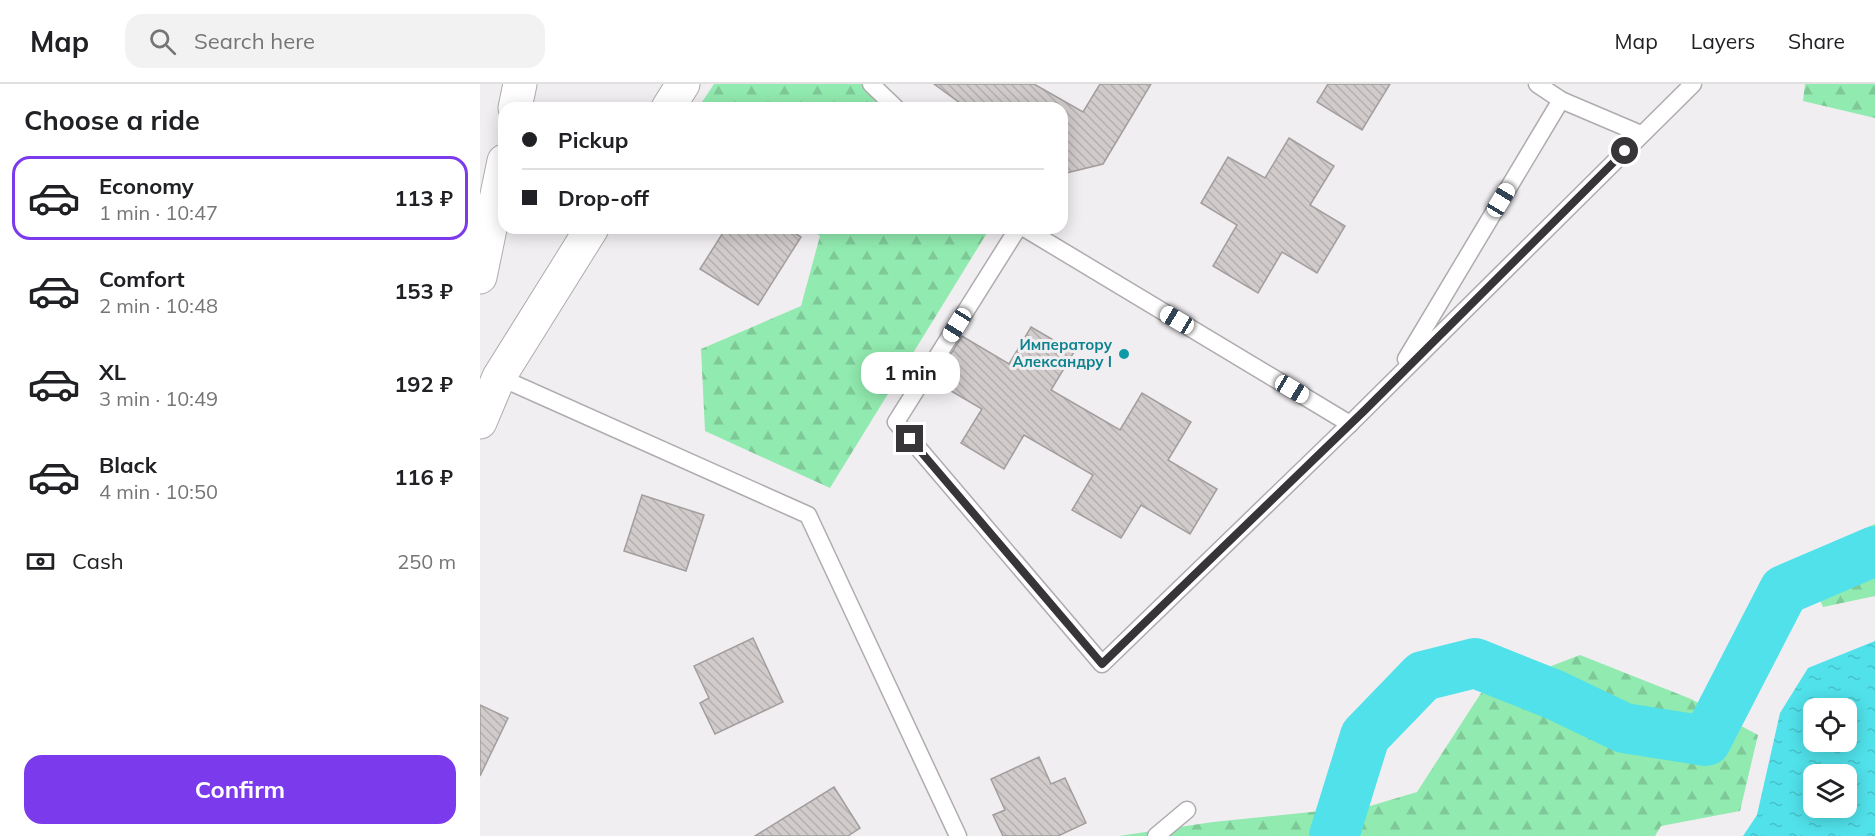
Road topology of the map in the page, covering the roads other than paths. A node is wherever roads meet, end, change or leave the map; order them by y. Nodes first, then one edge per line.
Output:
1 (520, 84) edge
2 (683, 84) edge
3 (871, 84) edge
4 (1537, 84) edge
5 (1693, 84) edge
6 (1561, 100) junction
7 (516, 102) edge
8 (672, 102) edge
9 (890, 102) edge
10 (1641, 134) junction
11 (498, 190) edge
12 (588, 234) edge
13 (1014, 234) edge
14 (1034, 234) edge
15 (480, 277) edge
16 (489, 377) edge
17 (1394, 381) junction
18 (480, 422) edge
19 (1350, 424) junction
20 (1187, 810) dead end
21 (958, 836) edge
22 (1156, 836) edge

1 - 7 street
2 - 8 street
3 - 9 lane
4 - 6 lane
5 - 10 lane
6 - 10 lane
6 - 17 lane
10 - 17 lane
11 - 15 street
12 - 16 street
13 - 19 lane
14 - 19 lane
16 - 18 street
16 - 21 lane
17 - 19 lane
20 - 22 lane

